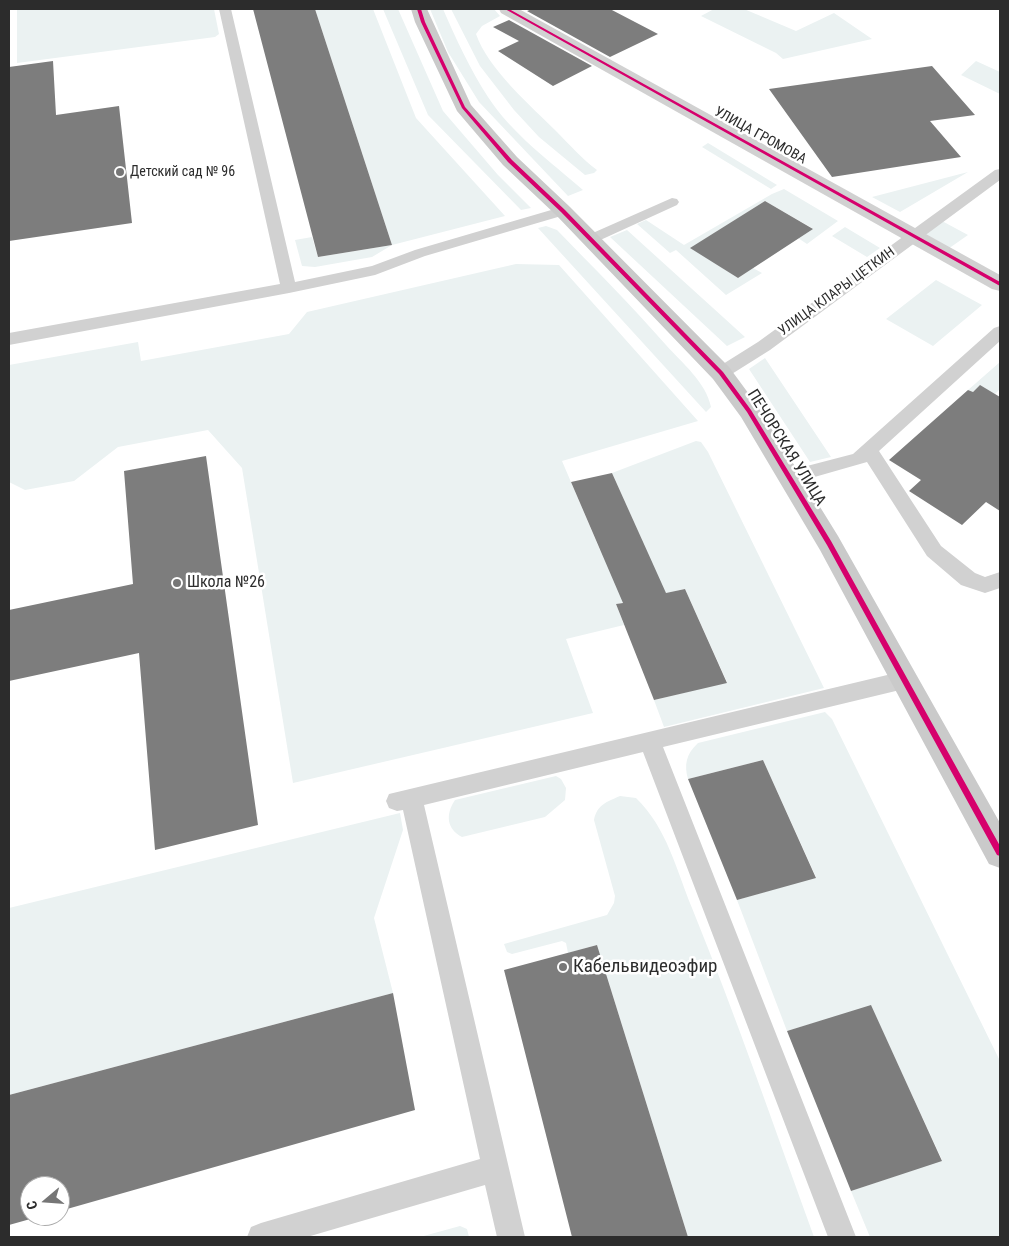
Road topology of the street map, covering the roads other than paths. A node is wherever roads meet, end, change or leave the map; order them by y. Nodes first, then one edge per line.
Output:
1 (225, 9) edge
2 (418, 9) edge
3 (507, 9) edge
4 (1000, 172) edge
5 (672, 202) dead end
6 (563, 211) junction
7 (914, 236) junction
8 (591, 240) junction
9 (1000, 284) edge
10 (289, 288) junction
11 (1000, 332) edge
12 (9, 339) edge
13 (721, 373) junction
14 (869, 450) junction
15 (790, 476) junction
16 (1000, 580) edge
17 (904, 680) junction
18 (650, 741) junction
19 (1000, 853) edge
20 (496, 1168) junction
21 (261, 1237) edge
22 (511, 1237) edge
23 (842, 1237) edge

1 - 10 lane
2 - 6 street, ПЕЧОРСКАЯ УЛИЦА
3 - 7 street, УЛИЦА ГРОМОВА
4 - 7 lane, УЛИЦА КЛАРЫ ЦЕТКИН
5 - 8 lane
6 - 8 street, ПЕЧОРСКАЯ УЛИЦА
6 - 10 lane
7 - 9 street, УЛИЦА ГРОМОВА
7 - 13 lane, УЛИЦА КЛАРЫ ЦЕТКИН
8 - 13 street, ПЕЧОРСКАЯ УЛИЦА
10 - 12 lane
11 - 14 lane
13 - 15 street, ПЕЧОРСКАЯ УЛИЦА
14 - 15 lane
14 - 16 lane
15 - 17 street, ПЕЧОРСКАЯ УЛИЦА
17 - 18 lane
17 - 19 street, ПЕЧОРСКАЯ УЛИЦА
18 - 20 lane
18 - 23 lane
20 - 21 lane
20 - 22 lane

